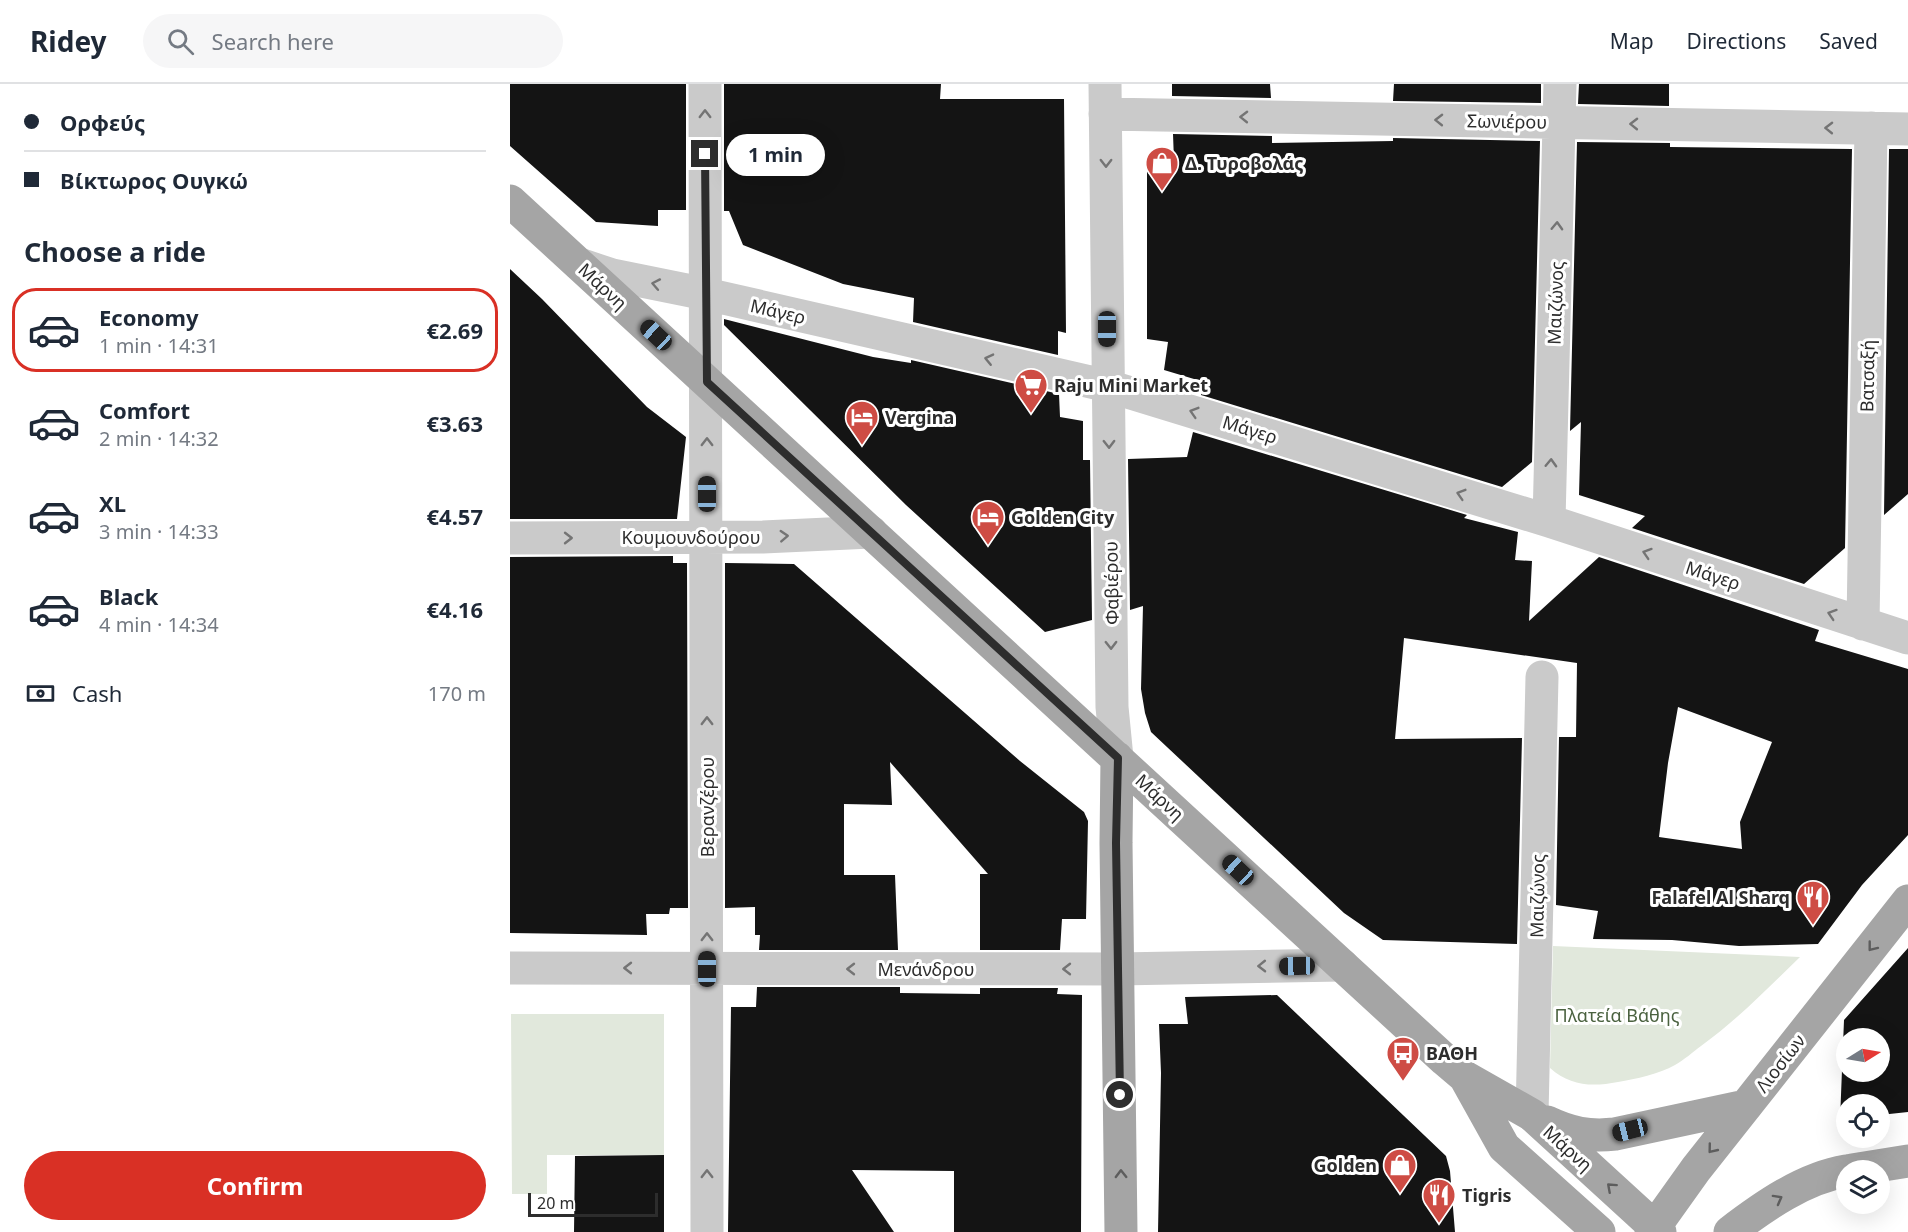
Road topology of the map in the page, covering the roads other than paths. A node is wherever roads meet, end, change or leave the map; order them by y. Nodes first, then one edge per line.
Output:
1 (705, 84) edge
2 (1560, 84) edge
3 (1105, 99) edge
4 (1560, 122) junction
5 (1870, 128) junction
6 (1908, 129) edge
7 (510, 201) edge
8 (579, 264) junction
9 (706, 294) junction
10 (707, 382) junction
11 (1108, 386) junction
12 (1549, 521) junction
13 (871, 532) junction
14 (707, 537) junction
15 (510, 538) edge
16 (1863, 624) junction
17 (1908, 638) edge
18 (1542, 677) dead end
19 (1118, 758) junction
20 (1908, 901) edge
21 (1342, 965) junction
22 (510, 968) edge
23 (707, 969) junction
24 (1118, 969) junction
25 (1465, 1077) junction
26 (1746, 1106) junction
27 (1532, 1115) junction
28 (1908, 1161) edge
29 (1890, 1164) edge
30 (1836, 1175) edge
31 (1655, 1230) edge
32 (707, 1232) edge
33 (1121, 1232) edge
34 (1599, 1232) edge
35 (1730, 1232) edge

9 -> 1 street, Βερανζέρου
2 - 4 street, Μαιζώνος
4 -> 3 street, Σωνιέρου
3 -> 11 street, Φαβιέρου
5 -> 4 street, Σωνιέρου
12 -> 4 street, Μαιζώνος
5 - 6 street, Σωνιέρου
5 - 16 street, Βατσαξή
7 - 8 main road, Μάρνη
9 -> 8 street, Μάγερ
8 - 10 main road, Μάρνη
9 - 10 street, Βερανζέρου
11 -> 9 street, Μάγερ
10 - 13 main road, Μάρνη
14 -> 10 street, Βερανζέρου
12 -> 11 street, Μάγερ
11 -> 19 street, Φαβιέρου
16 -> 12 street, Μάγερ
14 -> 13 street, Κουμουνδούρου
13 - 19 main road, Μάρνη
15 -> 14 street, Κουμουνδούρου
23 -> 14 street, Βερανζέρου
16 - 17 street, Μάγερ
18 - 27 street, Μαιζώνος
19 - 21 main road, Μάρνη
19 - 24 main road
20 -> 26 main road, Λιοσίων
21 -> 24 street, Μενάνδρου
21 - 25 main road, Μάρνη
23 -> 22 street, Μενάνδρου
24 -> 23 street, Μενάνδρου
32 -> 23 street, Βερανζέρου
33 -> 24 main road
25 - 27 main road, Μάρνη
25 - 34 main road, Μάρνη
26 - 27 main road
26 -> 31 main road, Λιοσίων
31 -> 27 main road, Μάρνη
28 - 29 main road
35 -> 30 main road

